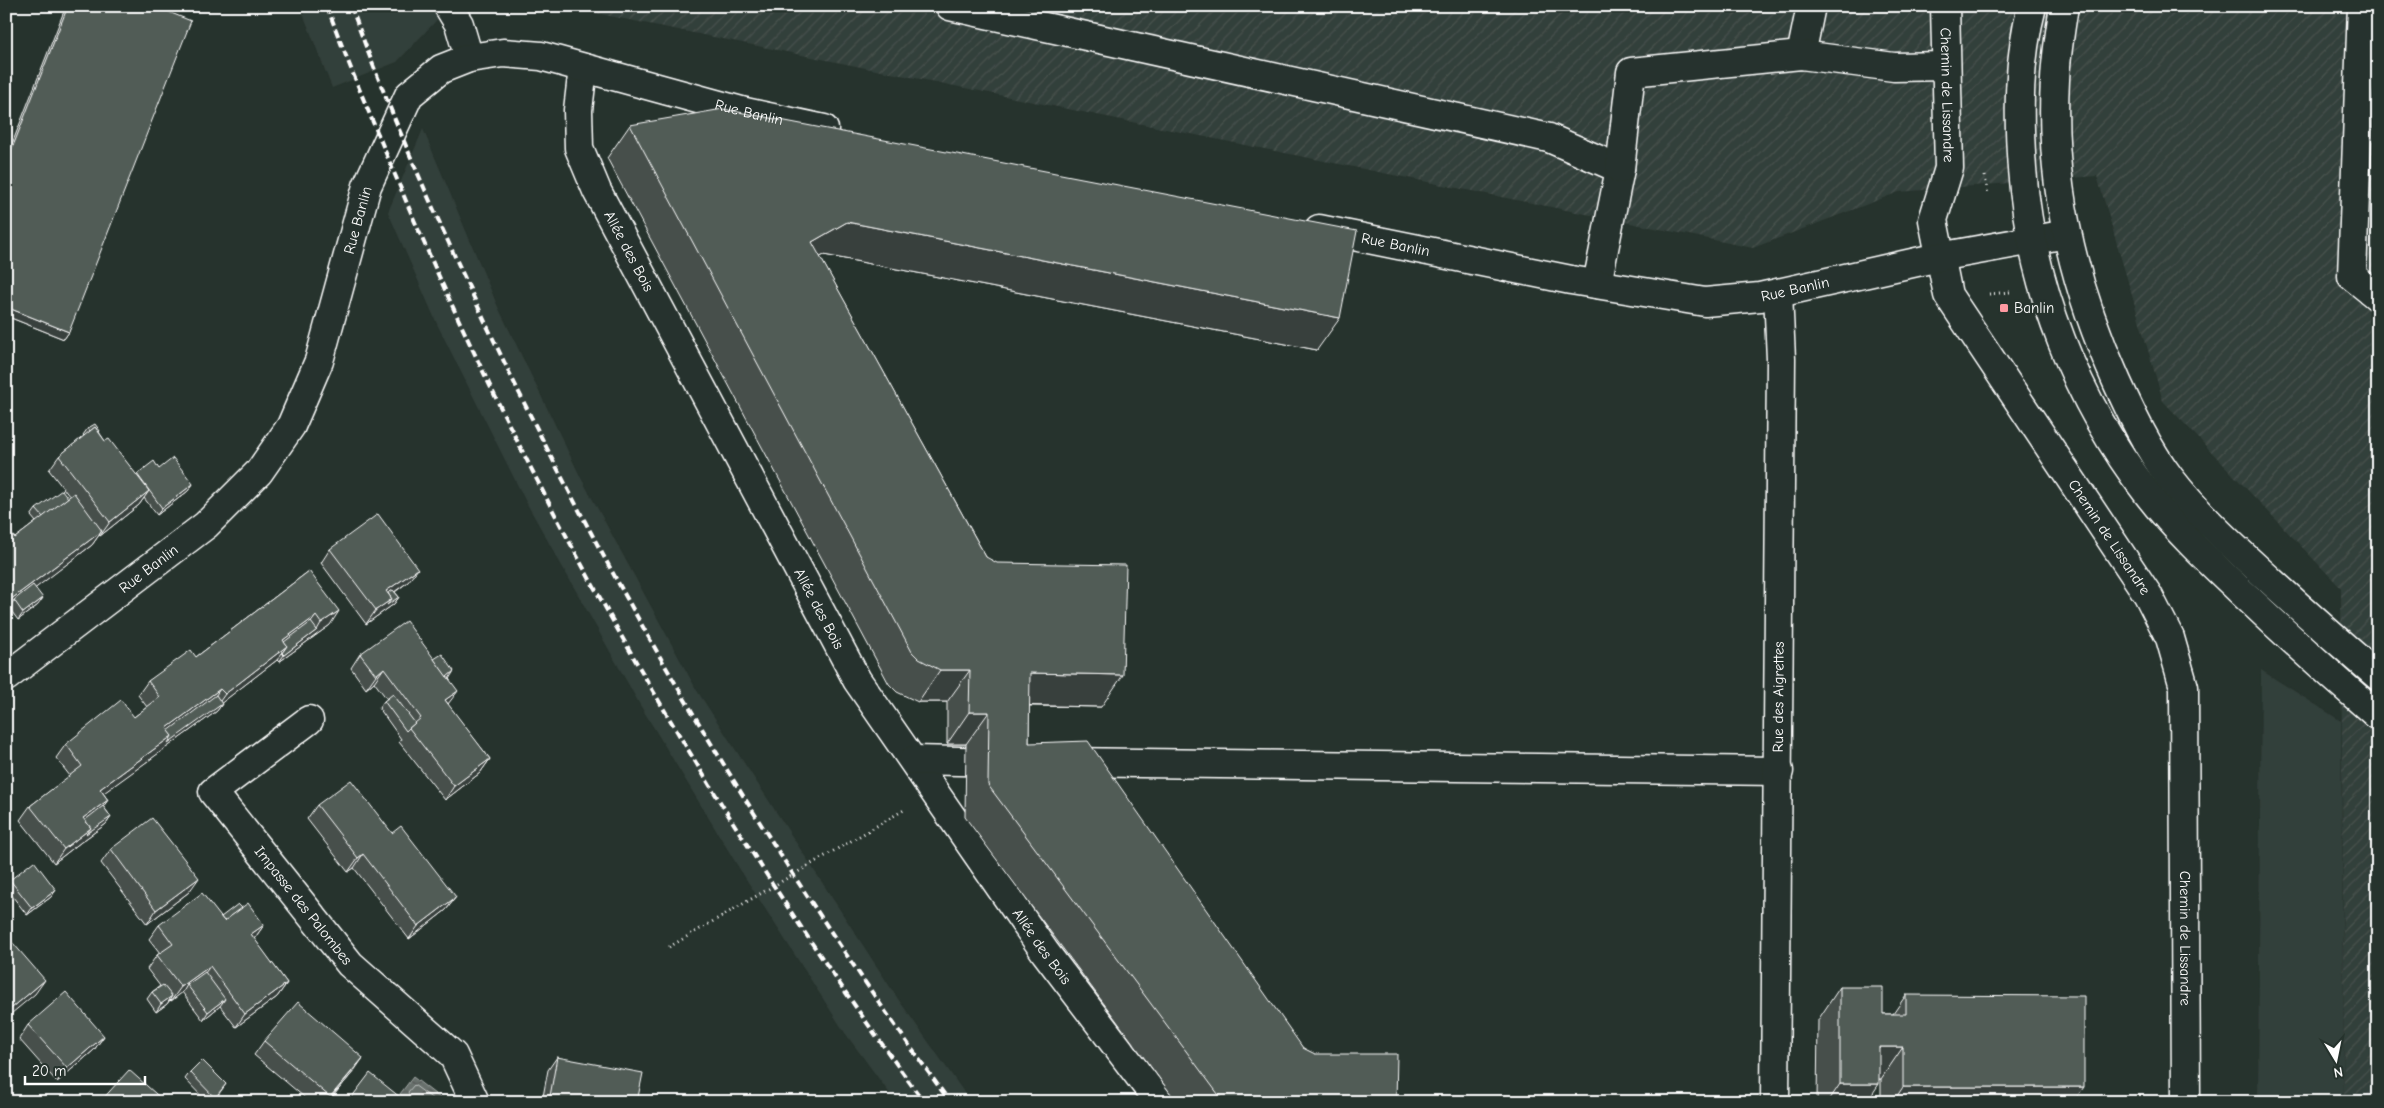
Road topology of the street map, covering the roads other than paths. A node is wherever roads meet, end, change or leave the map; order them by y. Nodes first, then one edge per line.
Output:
1 (448, 6) edge
2 (950, 6) edge
3 (1811, 6) edge
4 (1945, 6) edge
5 (2032, 6) edge
6 (2064, 6) edge
7 (2362, 6) edge
8 (1800, 55) junction
9 (469, 58) junction
10 (1946, 66) junction
11 (583, 68) junction
12 (844, 134) edge
13 (1620, 169) junction
14 (1290, 223) edge
15 (2067, 234) junction
16 (2031, 240) junction
17 (1939, 257) junction
18 (1597, 284) junction
19 (1778, 293) junction
20 (2378, 297) edge
21 (2378, 676) edge
22 (6, 677) edge
23 (2378, 716) edge
24 (308, 720) dead end
25 (913, 760) junction
26 (1779, 772) junction
27 (475, 1102) edge
28 (1159, 1102) edge
29 (1775, 1102) edge
30 (2186, 1102) edge

1 - 9 street
2 - 13 street
3 - 8 street
4 - 10 street, Chemin de Lissandre
5 - 16 street
6 - 15 street
7 - 20 street
8 - 10 street
8 - 13 street
9 - 11 street, Rue Banlin
9 - 22 street, Rue Banlin
10 - 17 street, Chemin de Lissandre
11 - 12 street, Rue Banlin
11 - 25 street, Allée des Bois
13 - 18 street
14 - 18 street, Rue Banlin
15 - 16 street, Rue Banlin
15 - 21 street
16 - 17 street, Rue Banlin
16 - 23 street
17 - 19 street, Rue Banlin
17 - 30 street, Chemin de Lissandre
18 - 19 street, Rue Banlin
19 - 26 street, Rue des Aigrettes
24 - 27 street, Impasse des Palombes
25 - 26 street
25 - 28 street, Allée des Bois
26 - 29 street, Rue des Aigrettes

